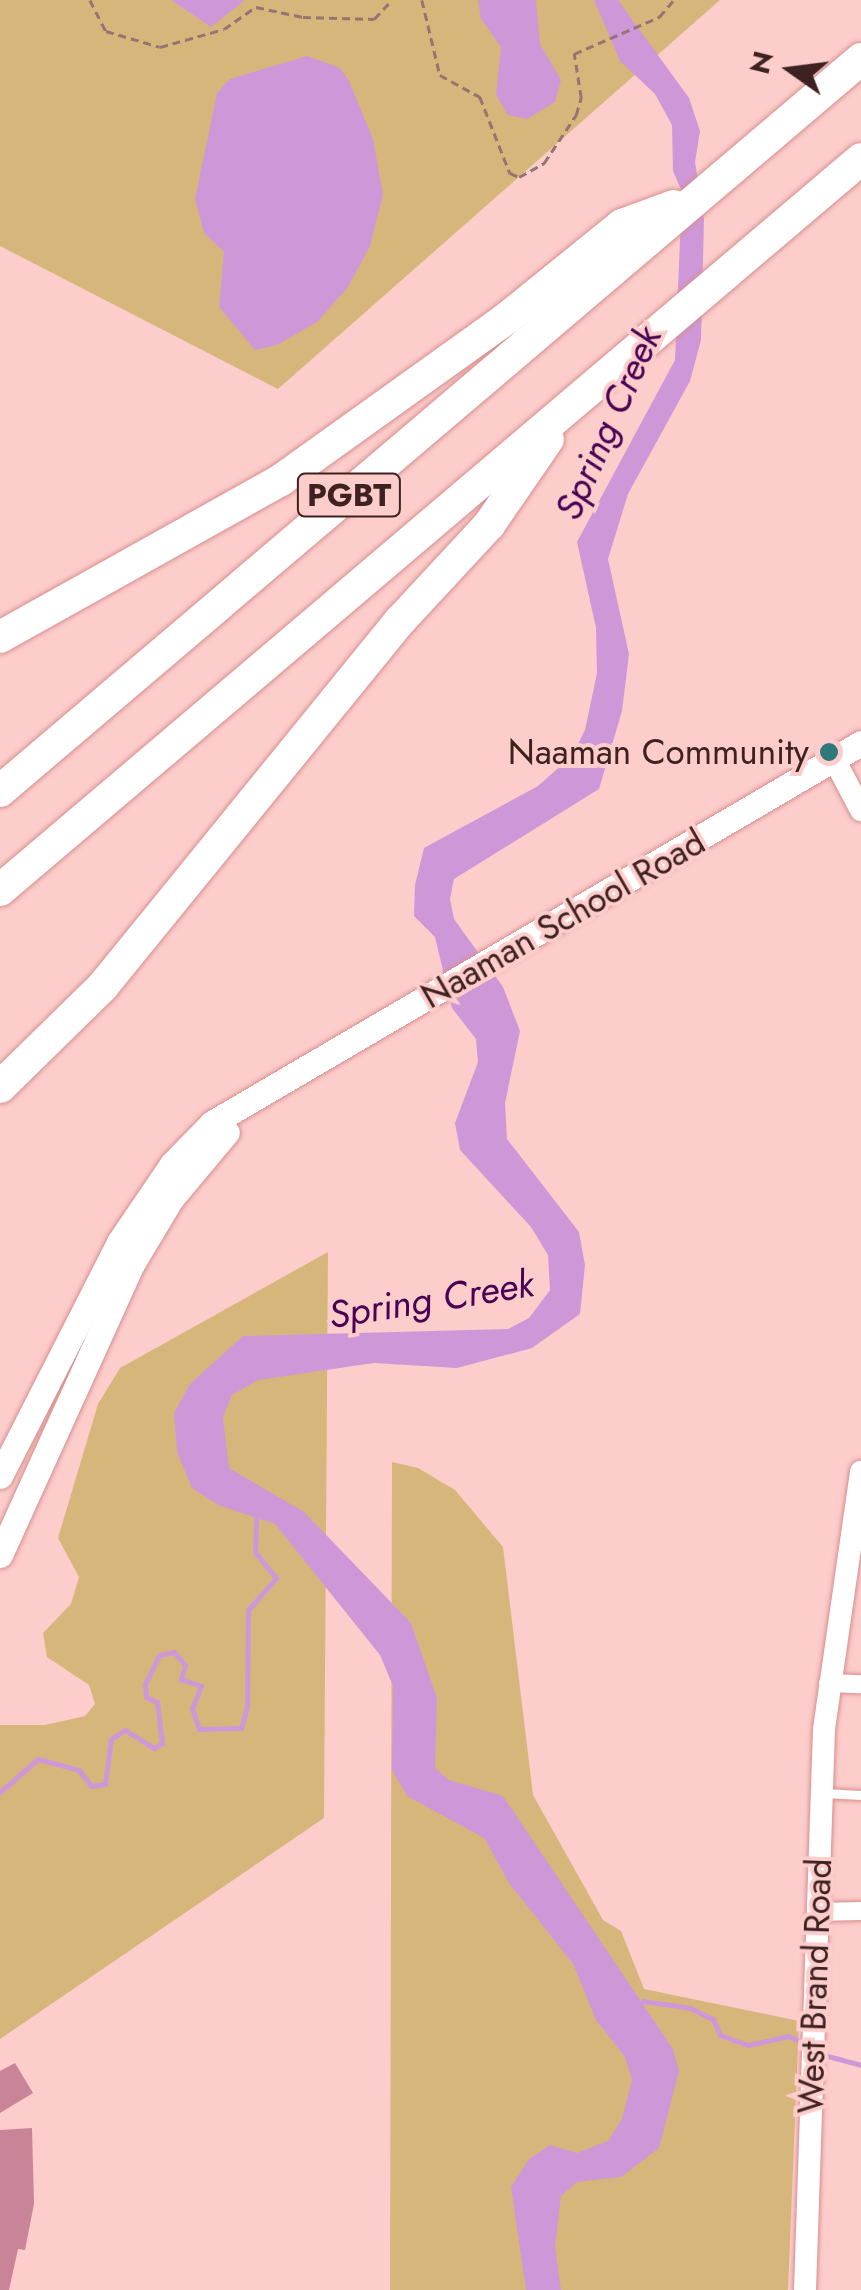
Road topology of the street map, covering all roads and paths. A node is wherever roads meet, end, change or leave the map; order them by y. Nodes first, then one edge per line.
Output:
1 (90, 0) edge
2 (392, 0) edge
3 (422, 0) edge
4 (674, 0) edge
5 (861, 59) edge
6 (861, 158) edge
7 (696, 197) junction
8 (574, 403) junction
9 (0, 636) edge
10 (861, 743) edge
11 (834, 759) junction
12 (0, 790) edge
13 (861, 810) edge
14 (0, 890) edge
15 (0, 1087) edge
16 (264, 1092) junction
17 (8, 1435) edge
18 (48, 1452) junction
19 (861, 1472) edge
20 (0, 1476) edge
21 (0, 1491) edge
22 (24, 1502) junction
23 (0, 1555) edge
24 (828, 1682) junction
25 (861, 1684) edge
26 (821, 1793) junction
27 (861, 1795) edge
28 (861, 1911) edge
29 (818, 1912) junction
30 (805, 2290) edge

1 - 2 path
3 - 4 path
5 - 7 highway, PGBT
6 - 8 highway, PGBT
7 - 9 highway
7 - 12 highway, PGBT
8 - 14 highway, PGBT
8 - 15 highway
10 - 11 main road, Naaman School Road
11 - 13 street
11 - 16 main road, Naaman School Road
16 - 17 main road, Naaman School Road
16 - 18 main road
17 - 18 main road
17 - 20 main road, Naaman School Road
18 - 22 main road
19 - 24 street, West Brand Road
21 - 22 main road
22 - 23 main road
24 - 25 street
24 - 26 street, West Brand Road
26 - 27 lane
26 - 29 street, West Brand Road
28 - 29 street
29 - 30 street, West Brand Road

